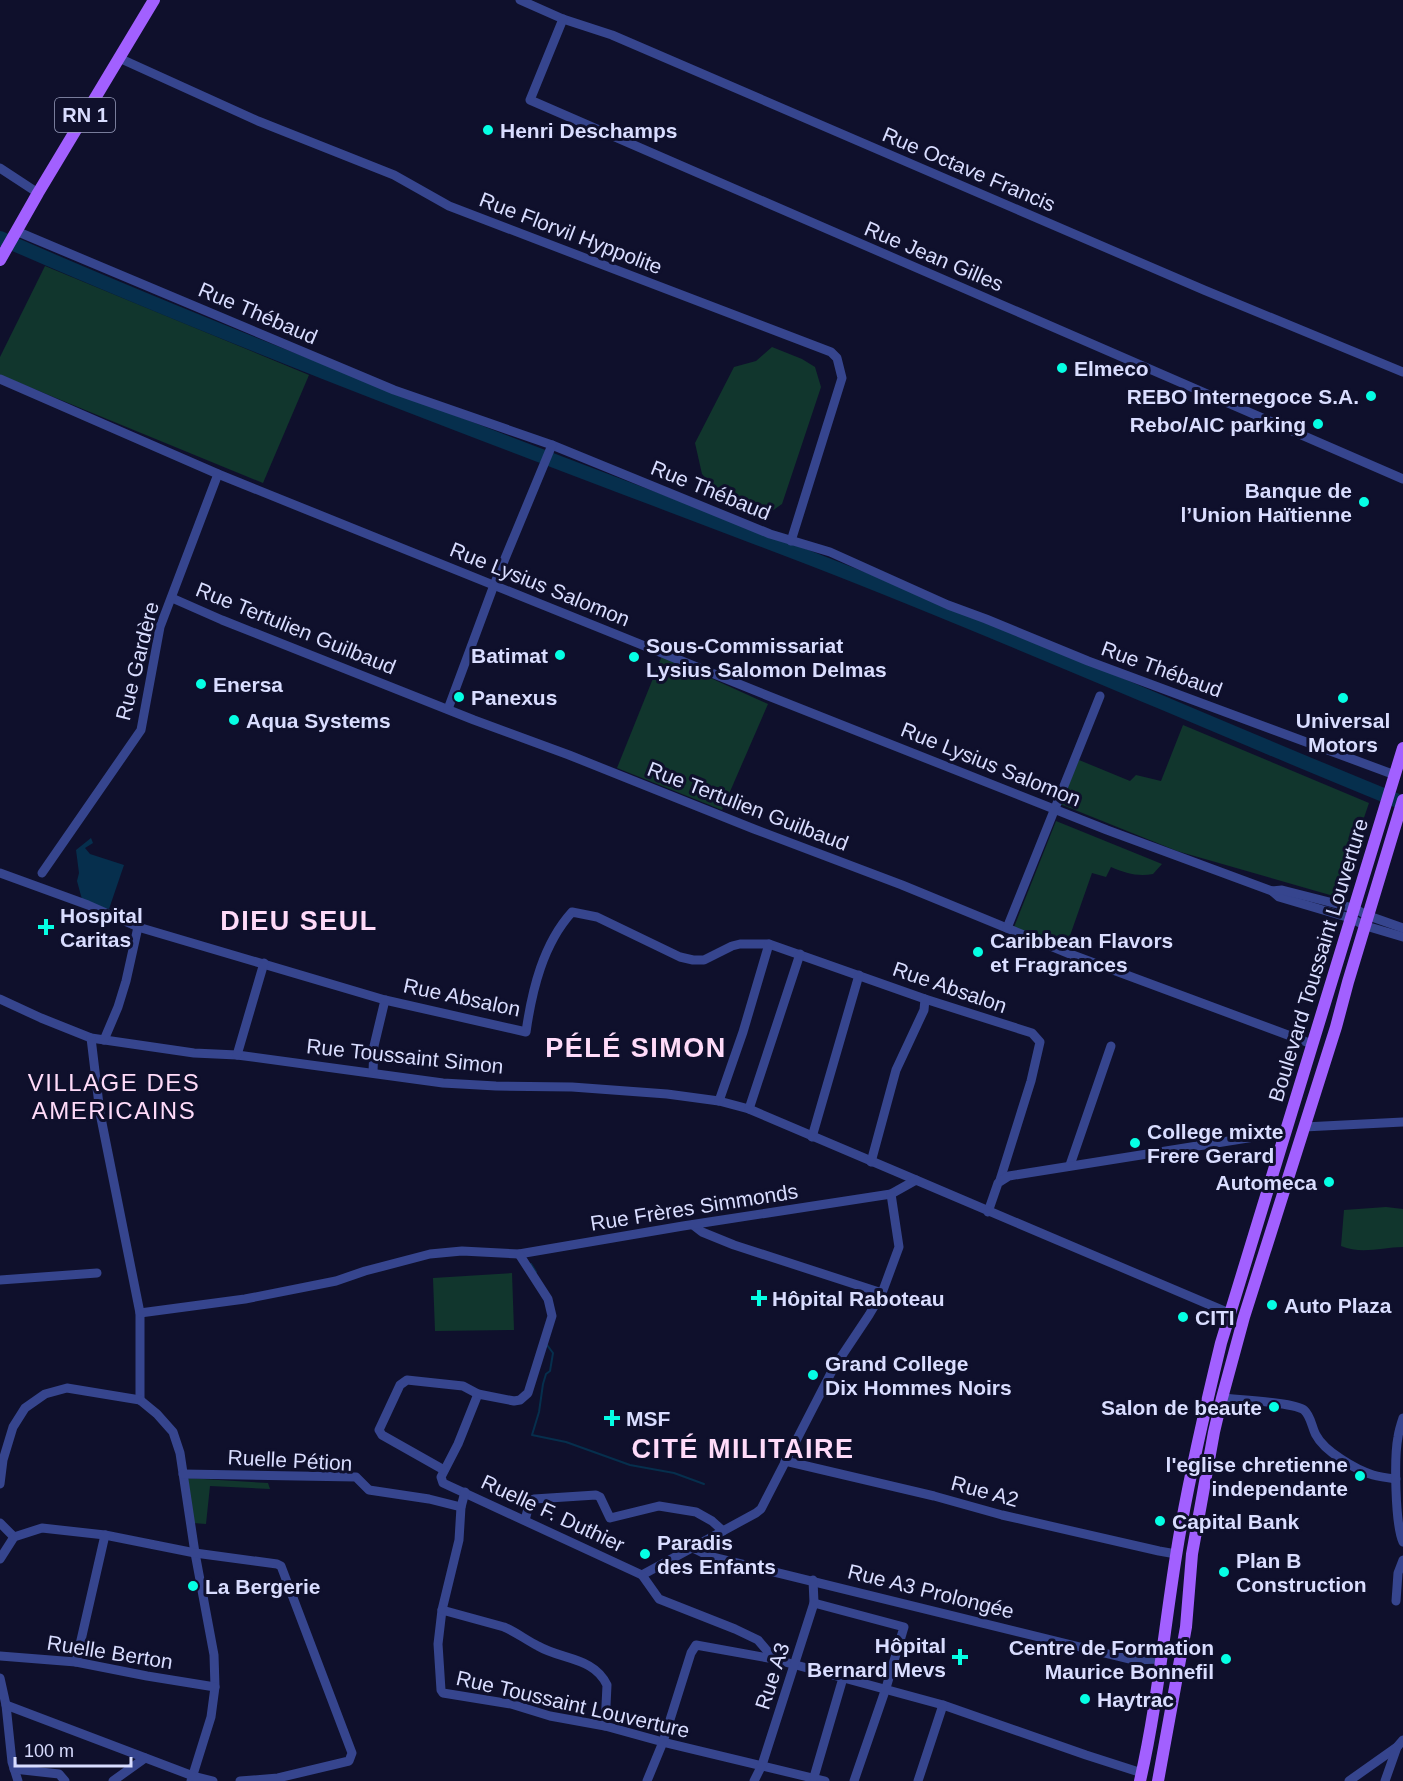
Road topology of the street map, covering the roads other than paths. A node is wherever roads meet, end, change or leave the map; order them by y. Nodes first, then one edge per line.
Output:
1 (154, 0) edge
2 (520, 0) edge
3 (563, 19) junction
4 (119, 58) junction
5 (0, 168) edge
6 (38, 193) junction
7 (16, 231) junction
8 (4, 251) edge
9 (1403, 372) edge
10 (0, 379) edge
11 (551, 447) junction
12 (218, 474) junction
13 (1403, 479) edge
14 (791, 541) junction
15 (494, 585) junction
16 (172, 598) junction
17 (1100, 696) dead end
18 (448, 708) junction
19 (1403, 748) edge
20 (1394, 777) junction
21 (1401, 806) edge
22 (1054, 808) junction
23 (0, 873) edge
24 (42, 873) dead end
25 (1352, 913) junction
26 (1367, 921) junction
27 (138, 927) junction
28 (1007, 928) junction
29 (1403, 928) edge
30 (1403, 937) edge
31 (770, 944) junction
32 (800, 954) junction
33 (264, 963) junction
34 (859, 975) junction
35 (0, 999) edge
36 (925, 999) junction
37 (385, 1000) junction
38 (91, 1038) junction
39 (104, 1040) junction
40 (1312, 1044) junction
41 (1111, 1046) dead end
42 (237, 1054) junction
43 (373, 1072) junction
44 (719, 1101) junction
45 (749, 1109) junction
46 (1403, 1122) edge
47 (1304, 1127) junction
48 (1285, 1132) junction
49 (812, 1137) junction
50 (871, 1162) junction
51 (1070, 1165) junction
52 (916, 1180) junction
53 (1000, 1180) junction
54 (891, 1194) junction
55 (988, 1212) junction
56 (693, 1224) junction
57 (519, 1254) junction
58 (97, 1273) dead end
59 (0, 1280) edge
60 (882, 1293) junction
61 (140, 1313) junction
62 (1229, 1313) junction
63 (1244, 1317) junction
64 (478, 1394) junction
65 (1222, 1398) junction
66 (140, 1400) junction
67 (1403, 1418) edge
68 (785, 1461) junction
69 (444, 1470) junction
70 (183, 1474) junction
71 (1396, 1479) junction
72 (0, 1484) edge
73 (465, 1492) junction
74 (461, 1507) junction
75 (525, 1520) junction
76 (0, 1524) edge
77 (723, 1531) junction
78 (105, 1535) junction
79 (14, 1537) junction
80 (1403, 1542) edge
81 (693, 1548) junction
82 (195, 1553) junction
83 (1176, 1554) junction
84 (0, 1559) edge
85 (1403, 1560) edge
86 (642, 1575) junction
87 (813, 1581) junction
88 (1396, 1601) dead end
89 (814, 1603) junction
90 (442, 1610) junction
91 (0, 1656) edge
92 (774, 1659) junction
93 (1161, 1659) junction
94 (76, 1662) junction
95 (795, 1664) junction
96 (0, 1678) edge
97 (843, 1678) junction
98 (215, 1687) junction
99 (886, 1689) junction
100 (6, 1705) junction
101 (943, 1705) junction
102 (605, 1726) junction
103 (663, 1742) junction
104 (1400, 1744) edge
105 (145, 1758) junction
106 (762, 1765) junction
107 (14, 1769) junction
108 (814, 1777) junction
109 (1141, 1777) edge
110 (1159, 1778) edge
111 (192, 1779) edge
112 (278, 1780) edge
113 (18, 1781) edge
114 (64, 1781) edge
115 (113, 1781) edge
116 (213, 1781) edge
117 (240, 1781) edge
118 (647, 1781) edge
119 (754, 1781) edge
120 (825, 1781) edge
121 (854, 1781) edge
122 (918, 1781) edge
123 (1350, 1781) edge
124 (1385, 1781) edge

1 - 4 main road, RN 1
2 - 3 street, Rue Octave Francis
3 - 9 street, Rue Octave Francis
3 - 13 street, Rue Jean Gilles
4 - 6 main road, RN 1
4 - 14 street, Rue Florvil Hyppolite
5 - 6 street
6 - 7 main road, RN 1
7 - 8 main road, RN 1
7 - 11 street, Rue Thébaud
10 - 12 street, Rue Lysius Salomon
11 - 14 street, Rue Thébaud
11 - 15 street
12 - 15 street, Rue Lysius Salomon
12 - 16 street, Rue Gardère
14 - 20 street, Rue Thébaud
15 - 18 street
15 - 22 street, Rue Lysius Salomon
16 - 18 street, Rue Tertulien Guilbaud
16 - 24 street, Rue Gardère
17 - 22 street
18 - 28 street, Rue Tertulien Guilbaud
19 - 20 main road, Boulevard Toussaint Louverture
20 - 25 main road, Boulevard Toussaint Louverture
21 - 26 main road, Boulevard Toussaint Louverture
22 - 25 street, Rue Lysius Salomon
22 - 28 street
23 - 27 street, Rue Absalon
25 - 26 street, Rue Lysius Salomon
25 - 40 main road, Boulevard Toussaint Louverture
26 - 29 street
26 - 30 street
26 - 47 main road, Boulevard Toussaint Louverture
27 - 33 street, Rue Absalon
27 - 39 street
28 - 40 street, Rue Tertulien Guilbaud
31 - 32 street, Rue Absalon
31 - 37 street, Rue Absalon
31 - 44 street
32 - 34 street, Rue Absalon
32 - 45 street
33 - 37 street, Rue Absalon
33 - 42 street
34 - 36 street, Rue Absalon
34 - 49 street
35 - 38 street, Rue Toussaint Simon
36 - 50 street
36 - 53 street, Rue Absalon
37 - 43 street
38 - 39 street, Rue Toussaint Simon
38 - 61 street
39 - 42 street, Rue Toussaint Simon
40 - 48 main road, Boulevard Toussaint Louverture
41 - 51 street
42 - 43 street, Rue Toussaint Simon
43 - 44 street, Rue Toussaint Simon
44 - 45 street, Rue Toussaint Simon
45 - 49 street, Rue Toussaint Simon
46 - 47 street
47 - 63 main road, Boulevard Toussaint Louverture
48 - 51 street
48 - 62 main road, Boulevard Toussaint Louverture
49 - 50 street, Rue Toussaint Simon
50 - 52 street, Rue Toussaint Simon
51 - 53 street
52 - 54 street, Rue Frères Simmonds
52 - 55 street
53 - 55 street
54 - 56 street, Rue Frères Simmonds
54 - 60 street, Ruelle F. Duthier
55 - 62 street
56 - 57 street, Rue Frères Simmonds
56 - 60 street
57 - 61 street, Rue Frères Simmonds
57 - 64 street
58 - 59 street
60 - 68 street, Ruelle F. Duthier
61 - 66 street
62 - 63 main road
62 - 83 main road, Boulevard Toussaint Louverture
63 - 65 main road, Boulevard Toussaint Louverture
64 - 69 street
64 - 69 street
65 - 71 street
65 - 110 main road, Boulevard Toussaint Louverture
66 - 70 street
66 - 72 street
67 - 71 street
68 - 77 street, Ruelle F. Duthier
68 - 83 street, Rue A2
69 - 73 street, Ruelle F. Duthier
70 - 74 street, Ruelle Pétion
70 - 82 street
71 - 80 street
73 - 74 street, Rue Toussaint Louverture
73 - 75 street, Ruelle F. Duthier
74 - 90 street, Rue Toussaint Louverture
75 - 77 street
75 - 86 street, Ruelle F. Duthier
76 - 79 street
77 - 81 street, Ruelle F. Duthier
78 - 79 street
78 - 82 street
78 - 94 street
79 - 84 street
81 - 86 street, Ruelle F. Duthier
81 - 87 street, Rue A3 Prolongée
82 - 98 street
82 - 112 street
83 - 93 main road, Boulevard Toussaint Louverture
85 - 88 street
86 - 92 street
87 - 89 street, Rue A3
87 - 93 street, Rue A3 Prolongée
89 - 95 street, Rue A3
89 - 99 street
90 - 102 street
90 - 102 street, Rue Toussaint Louverture
91 - 94 street, Ruelle Berton
92 - 95 street
92 - 103 street
93 - 109 main road, Boulevard Toussaint Louverture
94 - 98 street, Ruelle Berton
95 - 97 street
95 - 106 street, Rue A3
96 - 100 street
97 - 99 street
97 - 108 street
98 - 111 street
99 - 101 street
99 - 121 street
100 - 105 street
100 - 107 street
101 - 109 street
101 - 122 street
102 - 103 street, Rue Toussaint Louverture
103 - 106 street, Rue Toussaint Louverture
103 - 118 street
104 - 123 street
104 - 124 street
105 - 111 street
105 - 115 street
106 - 108 street, Rue Toussaint Louverture
106 - 119 street, Rue A3
107 - 113 street
107 - 114 street
108 - 120 street, Rue Toussaint Louverture
109 - 110 main road
111 - 116 street
112 - 117 street

